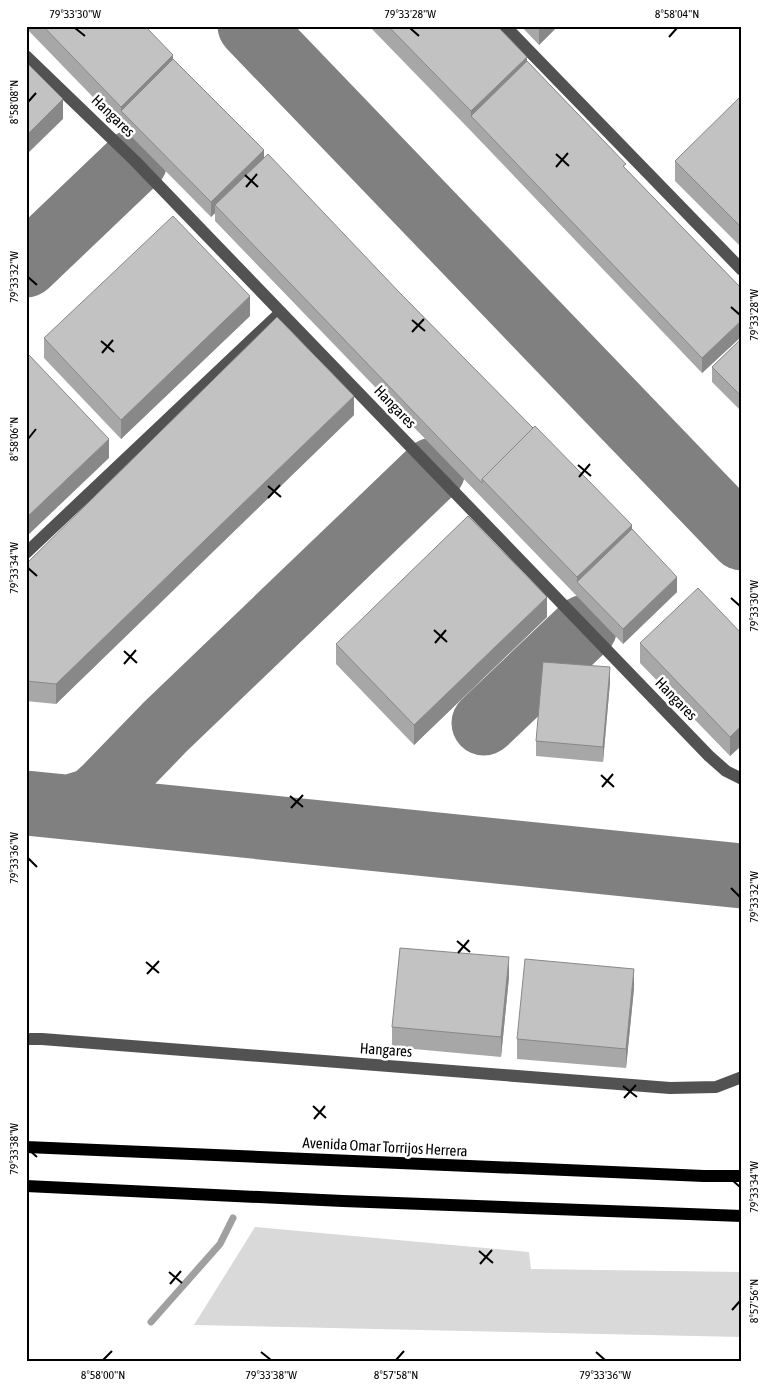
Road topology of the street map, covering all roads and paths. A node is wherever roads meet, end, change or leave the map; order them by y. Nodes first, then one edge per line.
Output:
1 (505, 26) edge
2 (26, 56) edge
3 (742, 270) edge
4 (281, 312) junction
5 (26, 552) edge
6 (742, 780) edge
7 (26, 1040) edge
8 (742, 1076) edge
9 (26, 1147) edge
10 (742, 1176) edge
11 (26, 1186) edge
12 (742, 1216) edge

1 - 3 lane
2 - 4 lane, Hangares
4 - 5 lane
4 - 6 lane, Hangares
7 - 8 lane, Hangares
9 - 10 main road, Avenida Omar Torrijos Herrera
11 - 12 main road

